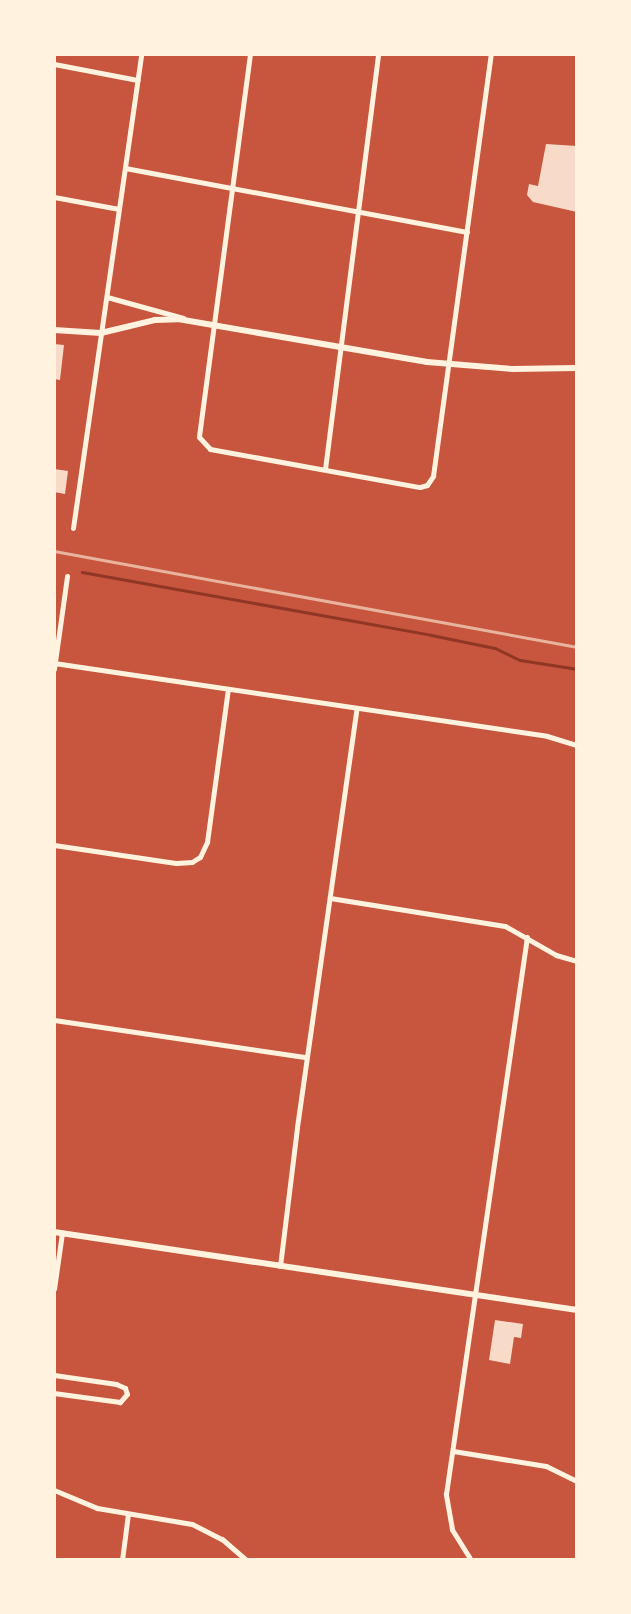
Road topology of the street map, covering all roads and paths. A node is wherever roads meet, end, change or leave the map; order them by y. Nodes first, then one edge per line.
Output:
1 (141, 54) edge
2 (250, 54) edge
3 (378, 54) edge
4 (491, 54) edge
5 (54, 64) edge
6 (137, 80) junction
7 (125, 168) junction
8 (232, 187) junction
9 (54, 197) edge
10 (119, 209) junction
11 (358, 213) junction
12 (467, 232) junction
13 (107, 297) junction
14 (187, 320) junction
15 (213, 324) junction
16 (54, 330) edge
17 (101, 333) junction
18 (341, 348) junction
19 (449, 364) junction
20 (577, 368) edge
21 (325, 469) junction
22 (73, 528) dead end
23 (67, 576) dead end
24 (54, 663) edge
25 (54, 669) edge
26 (228, 689) junction
27 (357, 708) junction
28 (577, 745) edge
29 (54, 845) edge
30 (330, 898) junction
31 (527, 937) junction
32 (577, 961) edge
33 (54, 1020) edge
34 (306, 1057) junction
35 (58, 1232) edge
36 (280, 1266) junction
37 (54, 1289) edge
38 (475, 1295) junction
39 (577, 1310) edge
40 (54, 1375) edge
41 (54, 1393) edge
42 (453, 1451) junction
43 (577, 1481) edge
44 (54, 1490) edge
45 (128, 1514) junction
46 (122, 1560) edge
47 (246, 1560) edge
48 (471, 1560) edge

1 - 6 street
2 - 8 street
3 - 11 street
4 - 12 street
5 - 6 street
6 - 7 street
7 - 8 street
7 - 10 street
8 - 11 street
8 - 15 street
9 - 10 street
10 - 13 street
11 - 12 street
11 - 18 street
12 - 19 street
13 - 14 street
13 - 17 street
14 - 15 street
14 - 17 street
15 - 18 street
15 - 21 street
16 - 17 street
17 - 22 street
18 - 19 street
18 - 21 street
19 - 20 street
19 - 21 street
23 - 24 street
24 - 25 street
24 - 26 street
26 - 27 street
26 - 29 street
27 - 28 street
27 - 30 street
30 - 31 street
30 - 34 street
31 - 32 street
31 - 38 street
33 - 34 street
34 - 36 street
35 - 36 street
35 - 37 street
36 - 38 street
38 - 39 street
38 - 42 street
40 - 41 street
42 - 43 street
42 - 48 street
44 - 45 street
45 - 46 street
45 - 47 street

